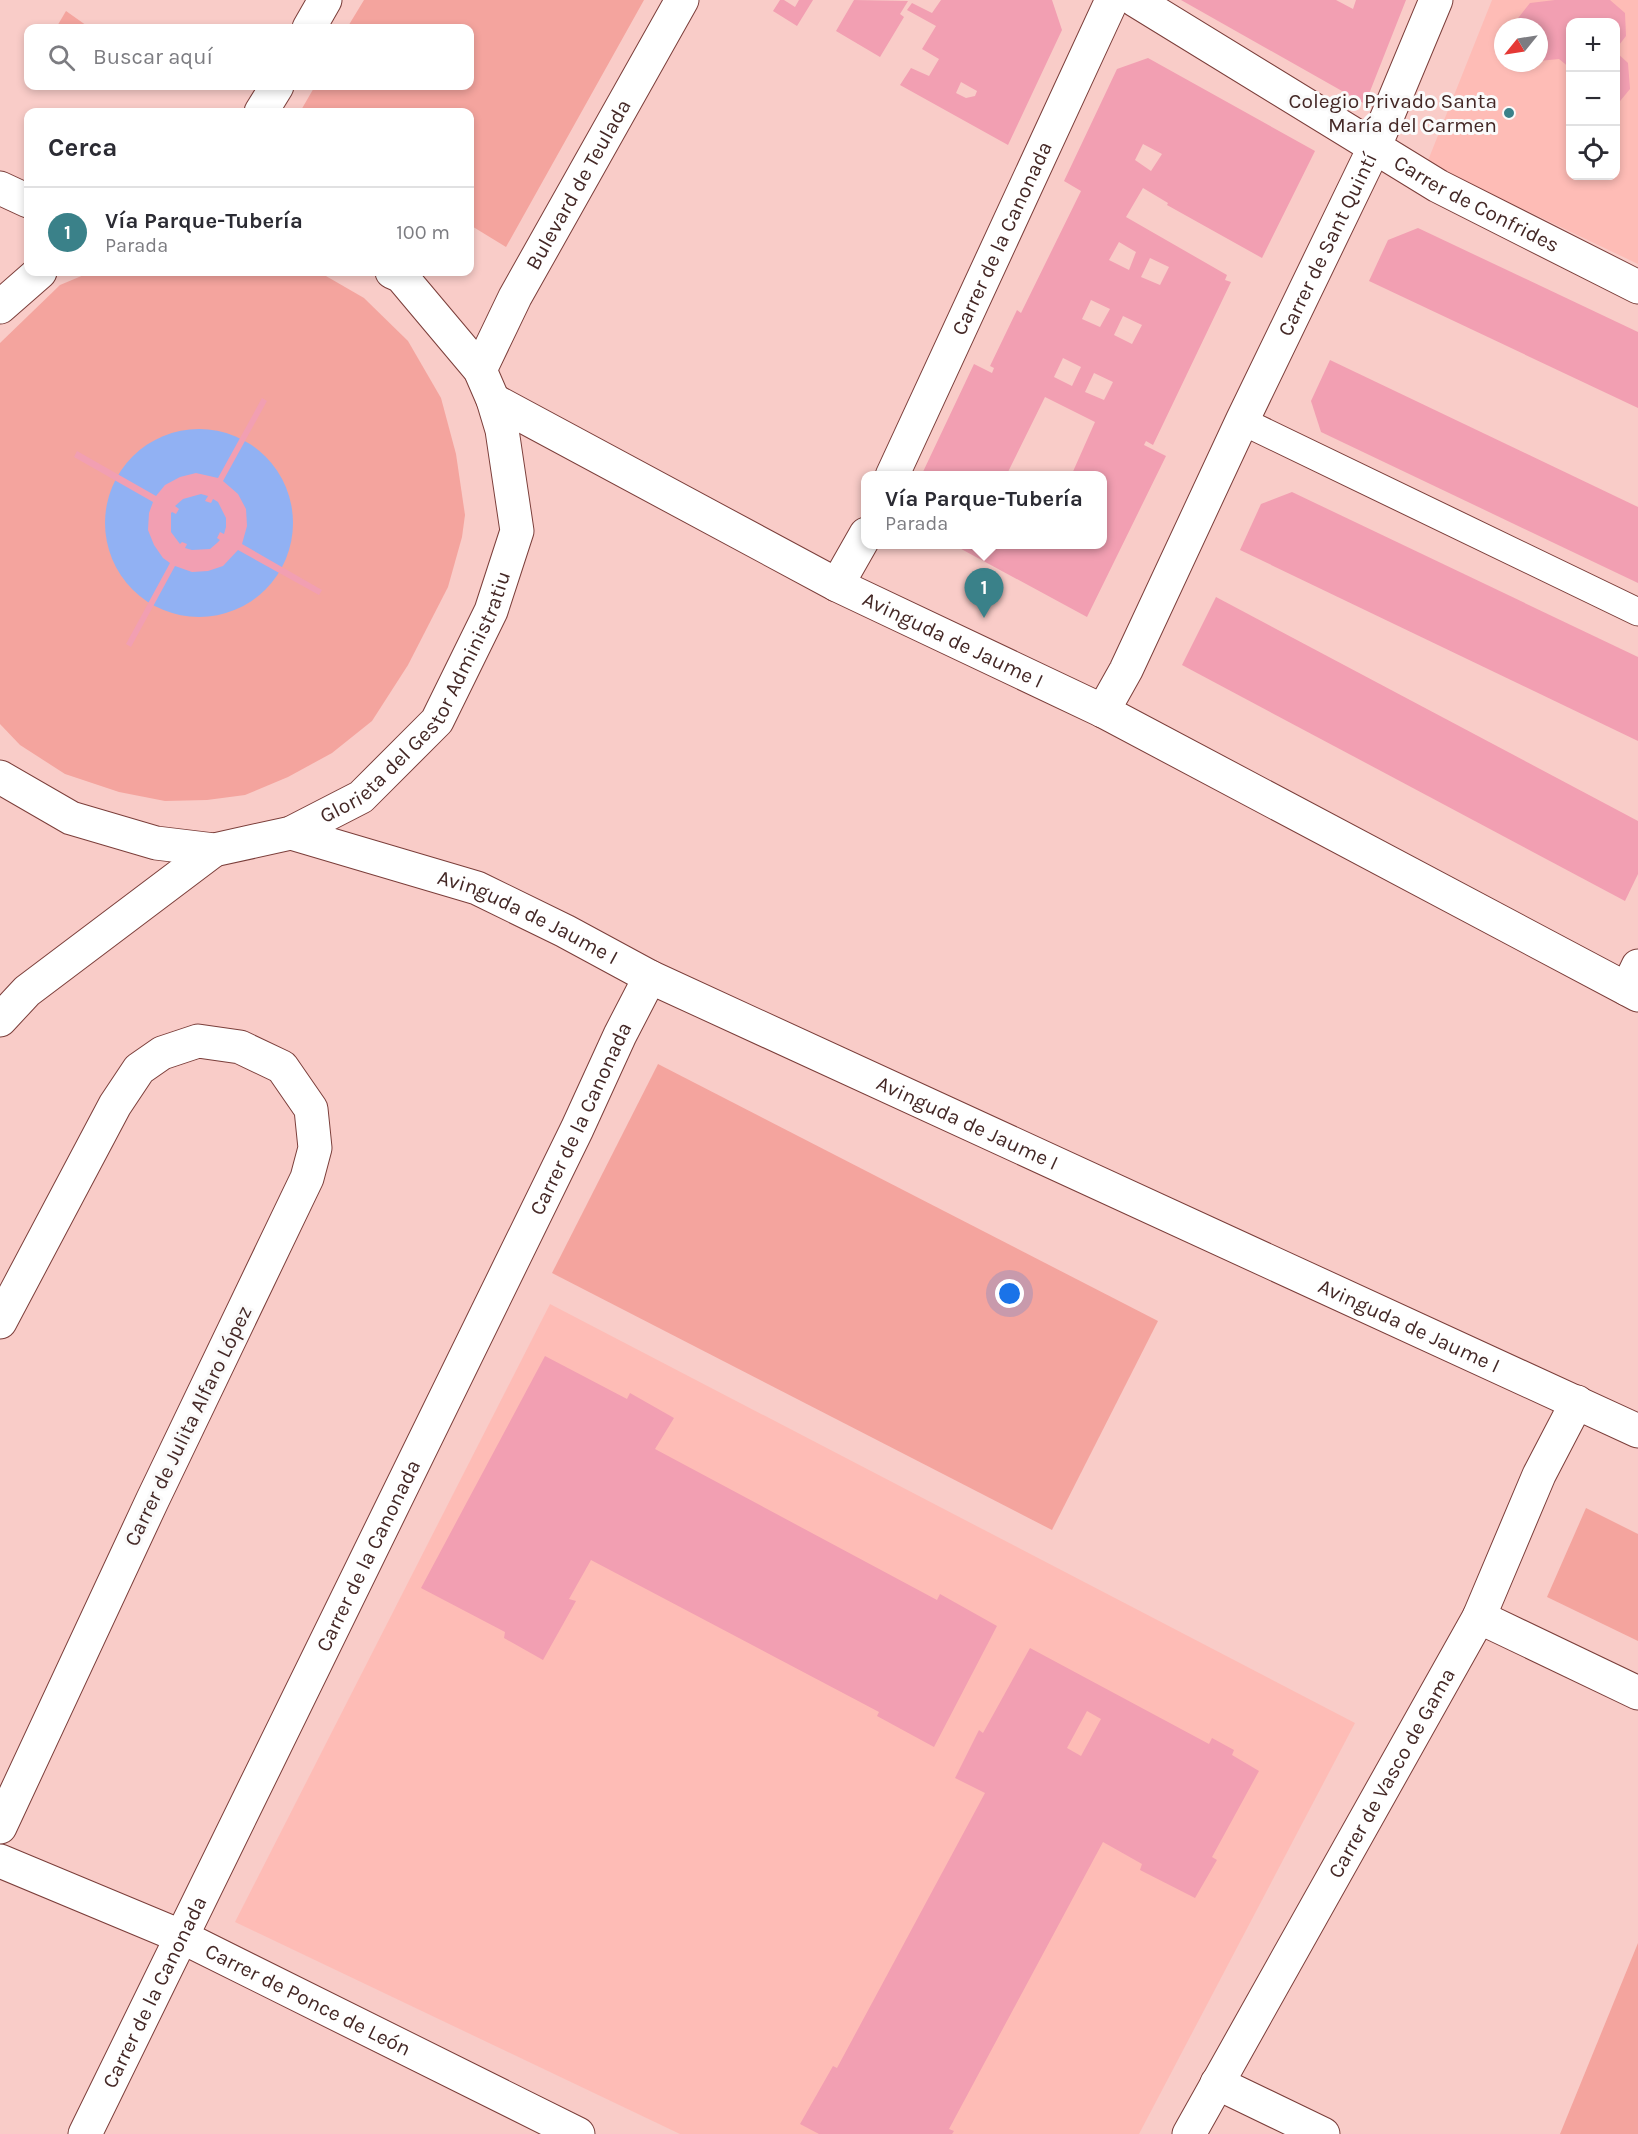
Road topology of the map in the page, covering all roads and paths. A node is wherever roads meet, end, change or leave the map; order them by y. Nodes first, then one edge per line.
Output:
1 (326, 0) edge
2 (682, 0) edge
3 (1112, 0) edge
4 (1135, 0) edge
5 (1436, 0) edge
6 (311, 24) edge
7 (275, 90) edge
8 (263, 108) edge
9 (1375, 146) junction
10 (0, 188) edge
11 (24, 199) edge
12 (35, 276) edge
13 (401, 276) edge
14 (1638, 286) edge
15 (0, 307) edge
16 (480, 370) junction
17 (493, 399) junction
18 (1242, 421) junction
19 (894, 471) edge
20 (861, 543) edge
21 (837, 585) junction
22 (1638, 612) edge
23 (1103, 711) junction
24 (0, 777) edge
25 (291, 833) junction
26 (214, 850) junction
27 (650, 978) junction
28 (1634, 983) edge
29 (0, 1020) edge
30 (0, 1322) edge
31 (1577, 1402) junction
32 (1638, 1431) edge
33 (1479, 1617) junction
34 (1638, 1693) edge
35 (0, 1827) edge
36 (0, 1861) edge
37 (180, 1936) junction
38 (1217, 2084) junction
39 (85, 2134) edge
40 (578, 2134) edge
41 (1189, 2134) edge
42 (1323, 2134) edge

1 - 6 street
2 - 16 street, Bulevard de Teulada
3 - 19 street, Carrer de la Canonada
4 - 9 street, Carrer de Confrides
5 - 9 street, Carrer de Sant Quintí
7 - 8 street
9 - 14 street, Carrer de Confrides
9 - 18 street, Carrer de Sant Quintí
10 - 11 street
12 - 15 street
13 - 16 street, Glorieta del Gestor Administratiu
16 - 17 street, Glorieta del Gestor Administratiu
17 - 21 street, Avinguda de Jaume I
17 - 25 street, Glorieta del Gestor Administratiu
18 - 22 street
18 - 23 street, Carrer de Sant Quintí
20 - 21 street
21 - 23 street, Avinguda de Jaume I
23 - 28 street, Avinguda de Jaume I
24 - 26 street, Glorieta del Gestor Administratiu
25 - 26 street, Glorieta del Gestor Administratiu
25 - 27 street, Avinguda de Jaume I
26 - 29 street
27 - 31 street, Avinguda de Jaume I
27 - 37 street, Carrer de la Canonada
30 - 35 street, Carrer de Julita Alfaro López
31 - 32 street, Avinguda de Jaume I
31 - 33 street, Carrer de Vasco de Gama
33 - 34 street
33 - 38 street, Carrer de Vasco de Gama
36 - 37 street, Carrer de Ponce de León
37 - 39 street, Carrer de la Canonada
37 - 40 street, Carrer de Ponce de León
38 - 41 street, Carrer de Vasco de Gama
38 - 42 street

